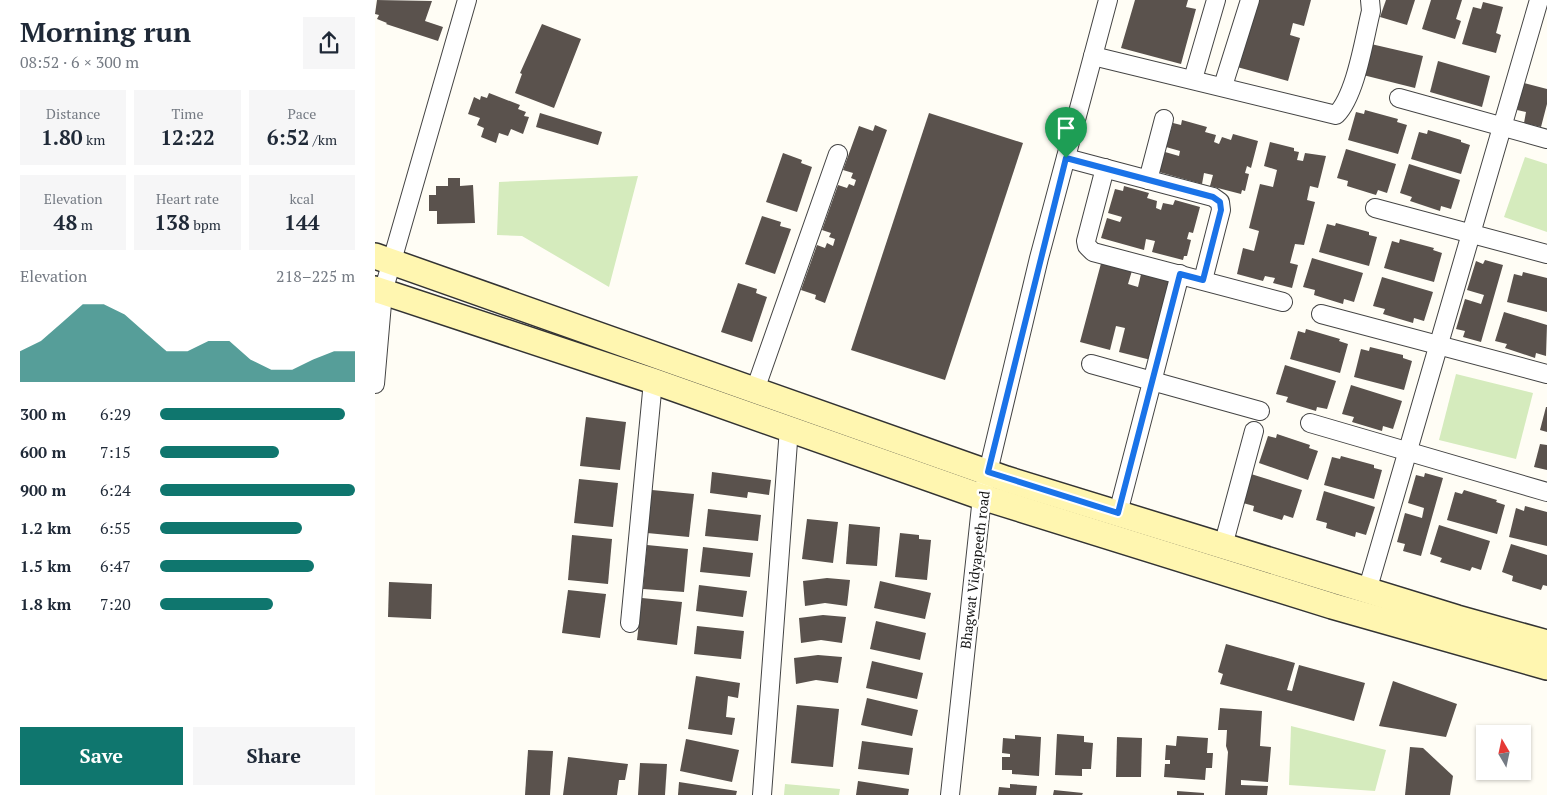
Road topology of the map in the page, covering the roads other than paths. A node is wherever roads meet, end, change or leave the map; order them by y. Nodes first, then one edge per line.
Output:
1 (467, 0) edge
2 (1108, 0) edge
3 (1216, 0) edge
4 (1250, 0) edge
5 (1370, 0) edge
6 (1539, 0) edge
7 (1093, 56) junction
8 (1193, 79) junction
9 (1223, 86) junction
10 (1399, 98) dead end
11 (1164, 119) dead end
12 (1502, 126) junction
13 (1547, 139) edge
14 (838, 154) dead end
15 (1066, 158) junction
16 (1105, 168) junction
17 (1148, 180) junction
18 (1375, 208) dead end
19 (1471, 234) junction
20 (1547, 254) edge
21 (383, 259) edge
22 (1180, 274) junction
23 (1203, 280) junction
24 (379, 290) edge
25 (1283, 302) dead end
26 (1321, 314) dead end
27 (1438, 345) junction
28 (1091, 364) dead end
29 (1547, 374) edge
30 (653, 381) junction
31 (1152, 382) junction
32 (375, 384) edge
33 (755, 390) junction
34 (1260, 411) dead end
35 (1310, 423) dead end
36 (789, 428) junction
37 (1254, 431) dead end
38 (1407, 452) junction
39 (988, 472) junction
40 (1547, 492) edge
41 (982, 497) junction
42 (1118, 513) junction
43 (1223, 546) junction
44 (1367, 591) junction
45 (630, 623) dead end
46 (1547, 643) edge
47 (1547, 667) edge
48 (763, 795) edge
49 (950, 795) edge

1 - 21 street
2 - 7 street, Bhagwat Vidyapeeth road
3 - 8 street
4 - 9 street
5 - 9 street
6 - 12 street
7 - 8 street
7 - 15 street, Bhagwat Vidyapeeth road
8 - 9 street
10 - 12 street
11 - 17 street
12 - 13 street
12 - 19 street
14 - 33 street
15 - 16 street
15 - 39 street, Bhagwat Vidyapeeth road
16 - 17 street
16 - 22 street
17 - 23 street
18 - 19 street
19 - 20 street
19 - 27 street
21 - 24 street
21 - 33 street
22 - 23 street
22 - 31 street
23 - 25 street
24 - 30 street
24 - 32 street
26 - 27 street
27 - 29 street
27 - 38 street
28 - 31 street
30 - 36 street
30 - 45 street
31 - 34 street
31 - 42 street
33 - 39 street
35 - 38 street
36 - 41 street
36 - 48 street
37 - 43 street
38 - 40 street
38 - 44 street
39 - 41 street, Bhagwat Vidyapeeth road
39 - 42 street
41 - 47 street
41 - 49 street, Bhagwat Vidyapeeth road
42 - 43 street
43 - 44 street
44 - 46 street

